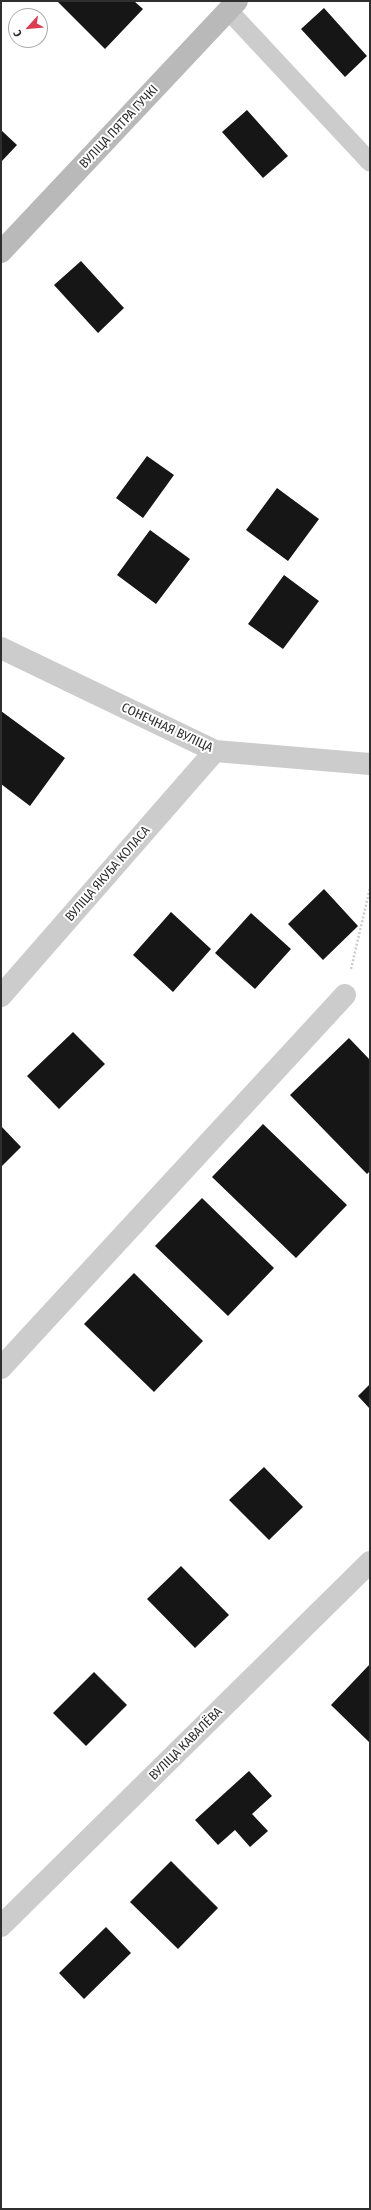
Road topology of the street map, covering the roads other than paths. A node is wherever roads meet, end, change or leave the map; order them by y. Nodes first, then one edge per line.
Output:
1 (233, 6) edge
2 (370, 162) edge
3 (1, 252) edge
4 (3, 652) edge
5 (215, 751) junction
6 (370, 764) edge
7 (345, 995) road end
8 (1, 996) edge
9 (1, 1368) edge
10 (370, 1562) edge
11 (1, 1926) edge

1 - 2 lane
1 - 3 street, ВУЛІЦА ПЯТРА ГУЧКІ
4 - 5 street, СОНЕЧНАЯ ВУЛІЦА
5 - 6 street, СОНЕЧНАЯ ВУЛІЦА
5 - 8 street, ВУЛІЦА ЯКУБА КОЛАСА
7 - 9 street
10 - 11 street, ВУЛІЦА КАВАЛЁВА

